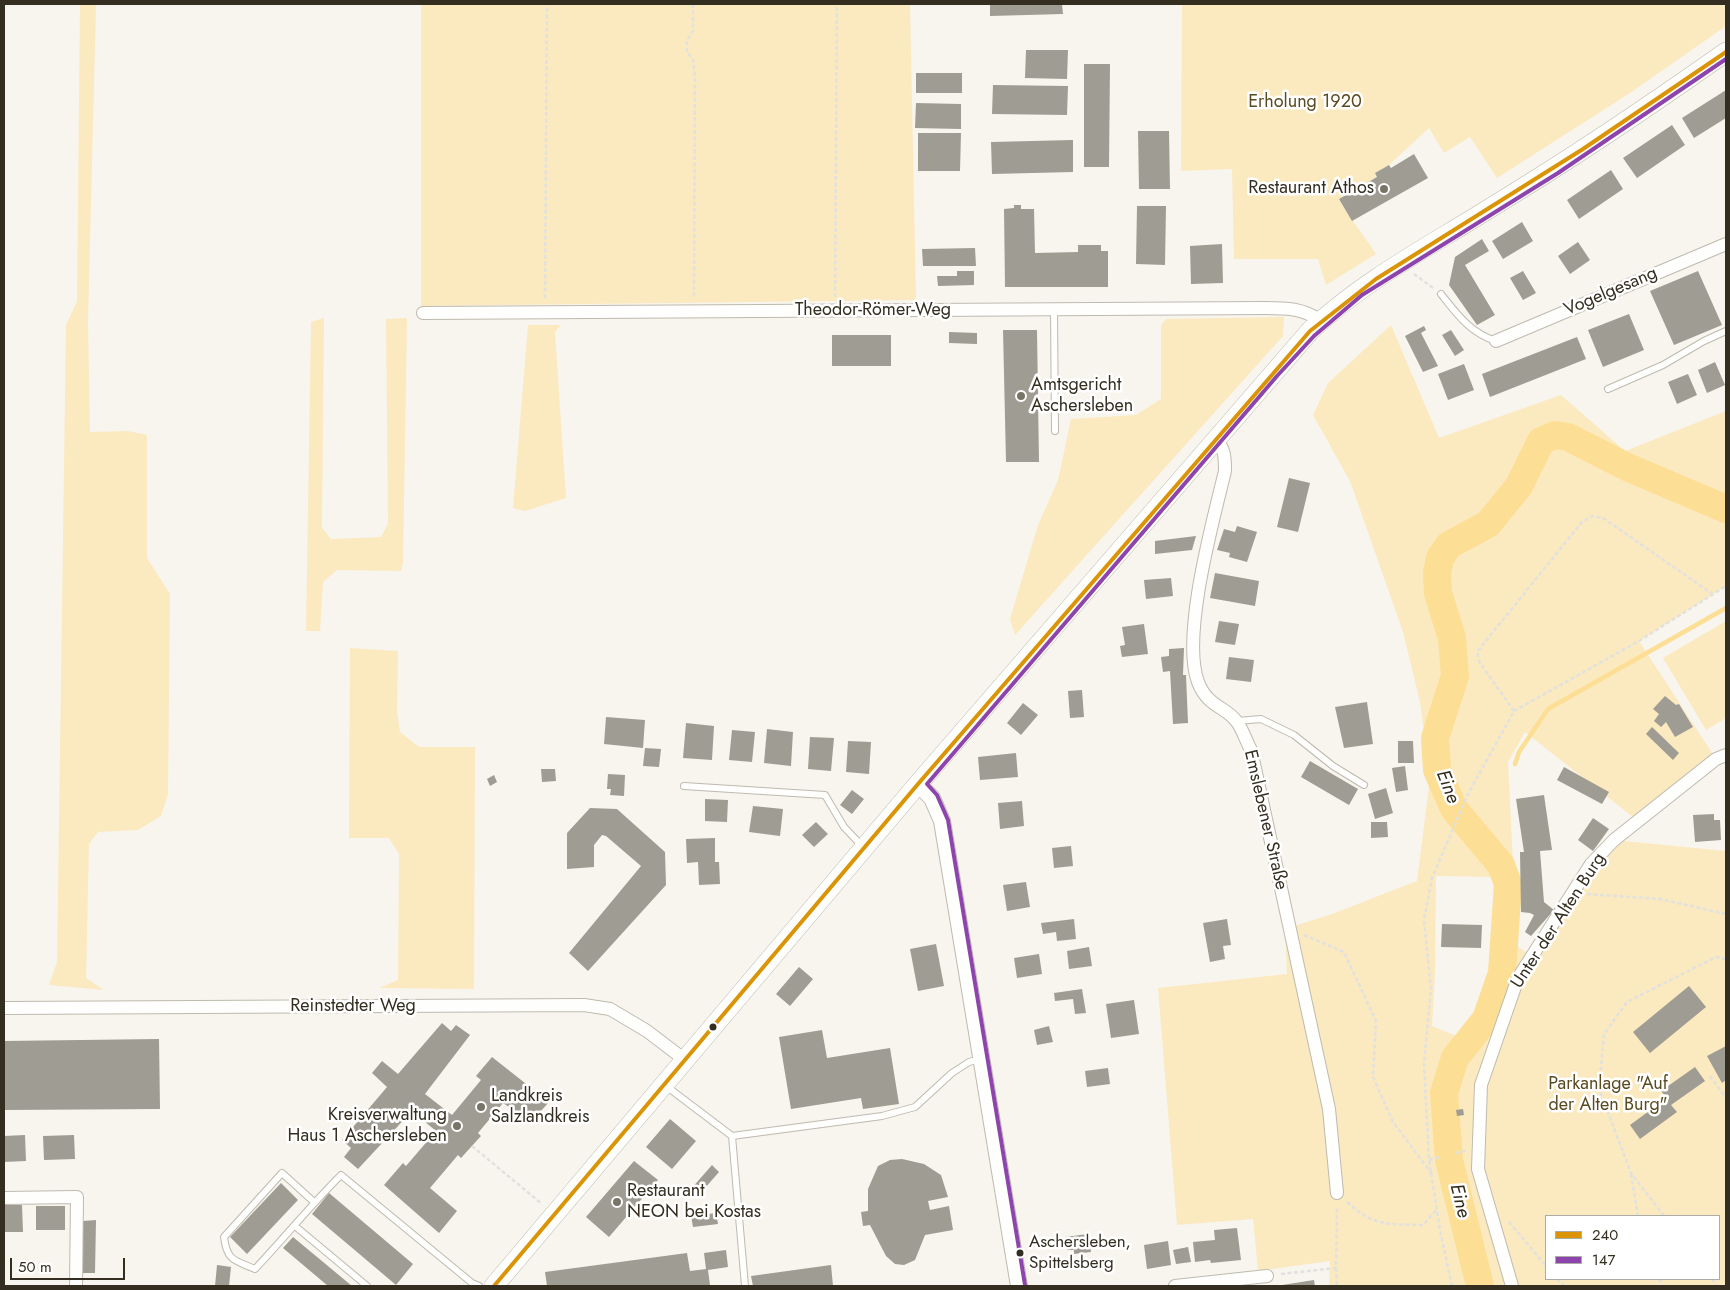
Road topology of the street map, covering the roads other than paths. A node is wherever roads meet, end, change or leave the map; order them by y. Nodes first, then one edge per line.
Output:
1 (1726, 52) edge
2 (1726, 244) edge
3 (1441, 294) road end
4 (1054, 310) junction
5 (423, 313) dead end
6 (1321, 321) junction
7 (1726, 332) edge
8 (1496, 341) joint
9 (1608, 389) dead end
10 (1055, 431) dead end
11 (1215, 438) junction
12 (1237, 721) junction
13 (1726, 755) edge
14 (918, 784) junction
15 (1364, 784) dead end
16 (684, 786) dead end
17 (864, 848) junction
18 (4, 1008) edge
19 (981, 1059) junction
20 (685, 1060) junction
21 (664, 1085) junction
22 (732, 1136) junction
23 (1337, 1193) road end
24 (4, 1198) edge
25 (314, 1202) junction
26 (295, 1226) junction
27 (1267, 1276) road end
28 (474, 1285) edge
29 (76, 1286) edge
30 (367, 1286) edge
31 (494, 1286) edge
32 (745, 1286) edge
33 (1019, 1286) edge
34 (1175, 1286) edge
35 (1512, 1286) edge

1 - 6 main road
2 - 8 street, Vogelgesang
3 - 8 lane
4 - 5 street, Theodor-Römer-Weg
4 - 6 street, Theodor-Römer-Weg
4 - 10 lane
6 - 11 main road
7 - 9 lane
11 - 12 street, Emslebener Straße
11 - 14 main road
12 - 15 lane
12 - 23 street, Emslebener Straße
13 - 35 street, Unter der Alten Burg
14 - 17 main road
14 - 19 main road
16 - 17 lane
17 - 20 main road
18 - 20 street, Reinstedter Weg
19 - 22 lane
19 - 33 main road
20 - 21 main road
21 - 22 lane
21 - 31 main road
22 - 32 lane
24 - 29 street
25 - 26 lane
25 - 26 lane
25 - 28 lane
26 - 30 lane
27 - 34 street

